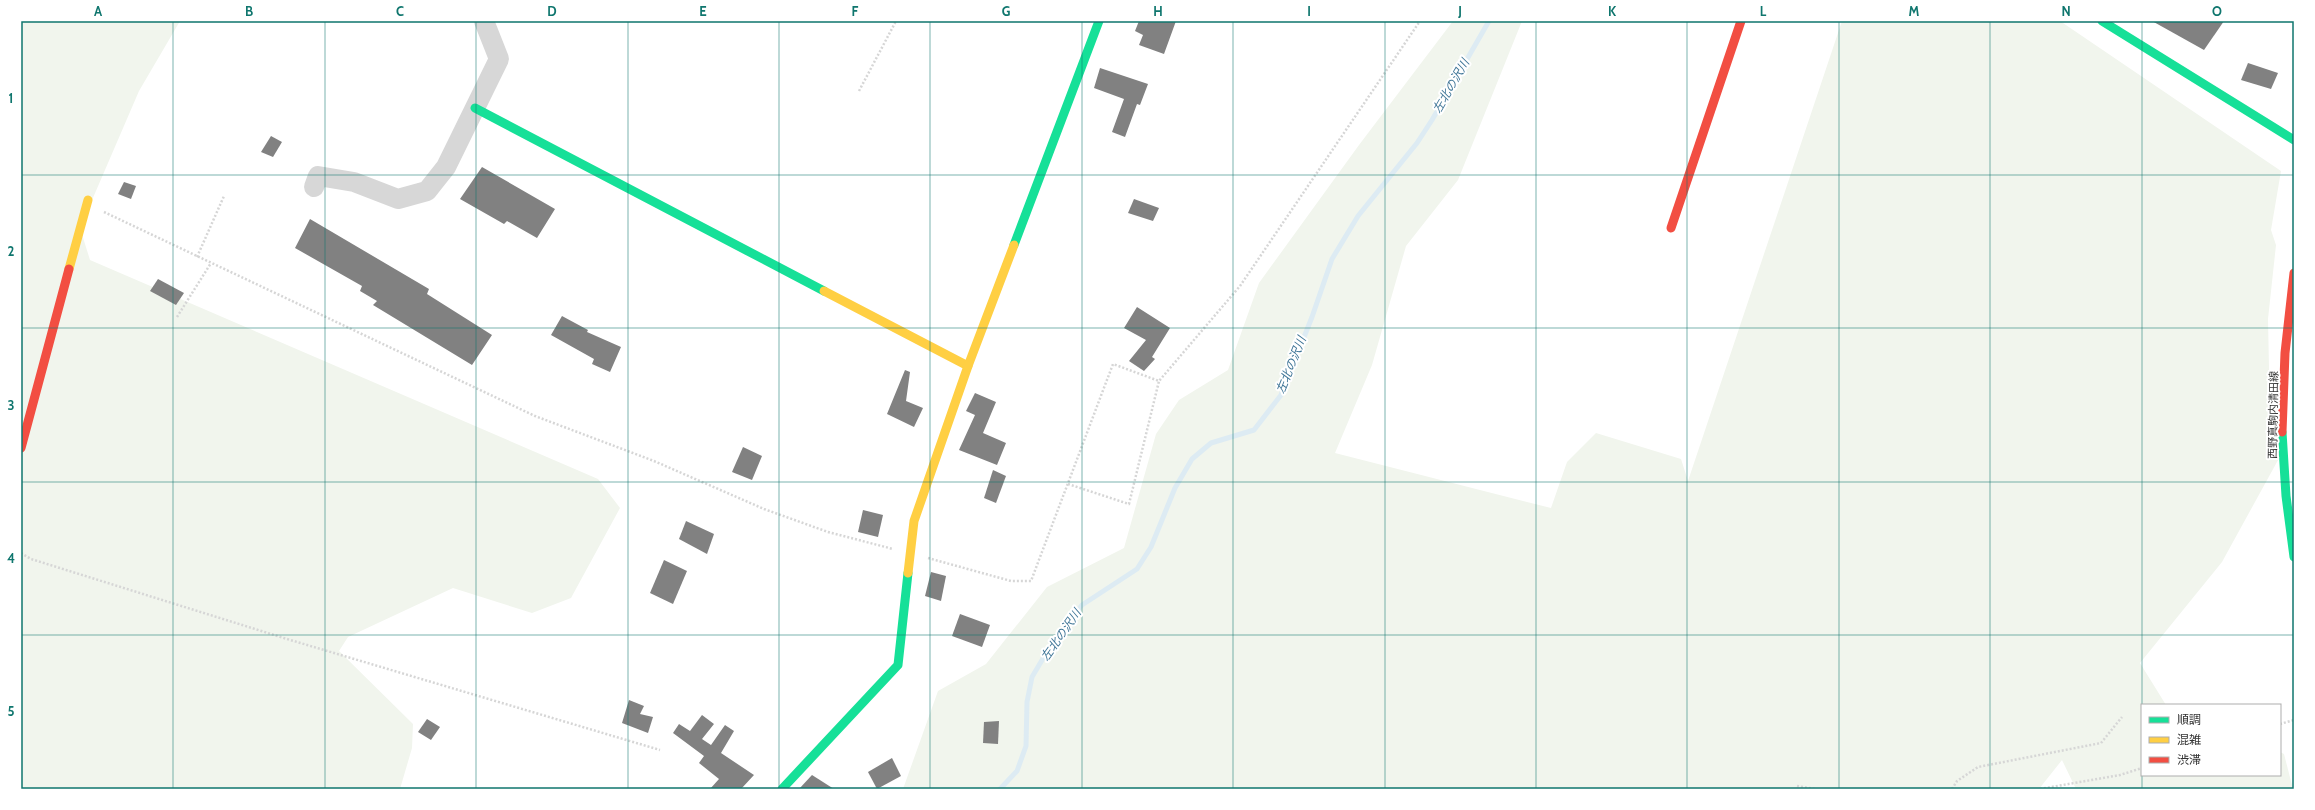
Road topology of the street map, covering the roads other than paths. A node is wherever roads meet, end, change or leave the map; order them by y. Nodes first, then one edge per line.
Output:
1 (484, 21) edge
2 (1099, 21) edge
3 (1742, 21) edge
4 (2102, 21) edge
5 (475, 108) junction
6 (2294, 140) edge
7 (314, 187) dead end
8 (88, 200) dead end
9 (1671, 228) dead end
10 (2294, 272) edge
11 (968, 366) junction
12 (21, 448) edge
13 (2294, 557) edge
14 (782, 789) edge

1 - 5 street
2 - 11 street
3 - 9 street
4 - 6 street
5 - 7 street
5 - 11 street
8 - 12 street
10 - 13 street, 西野真駒内清田線
11 - 14 street

